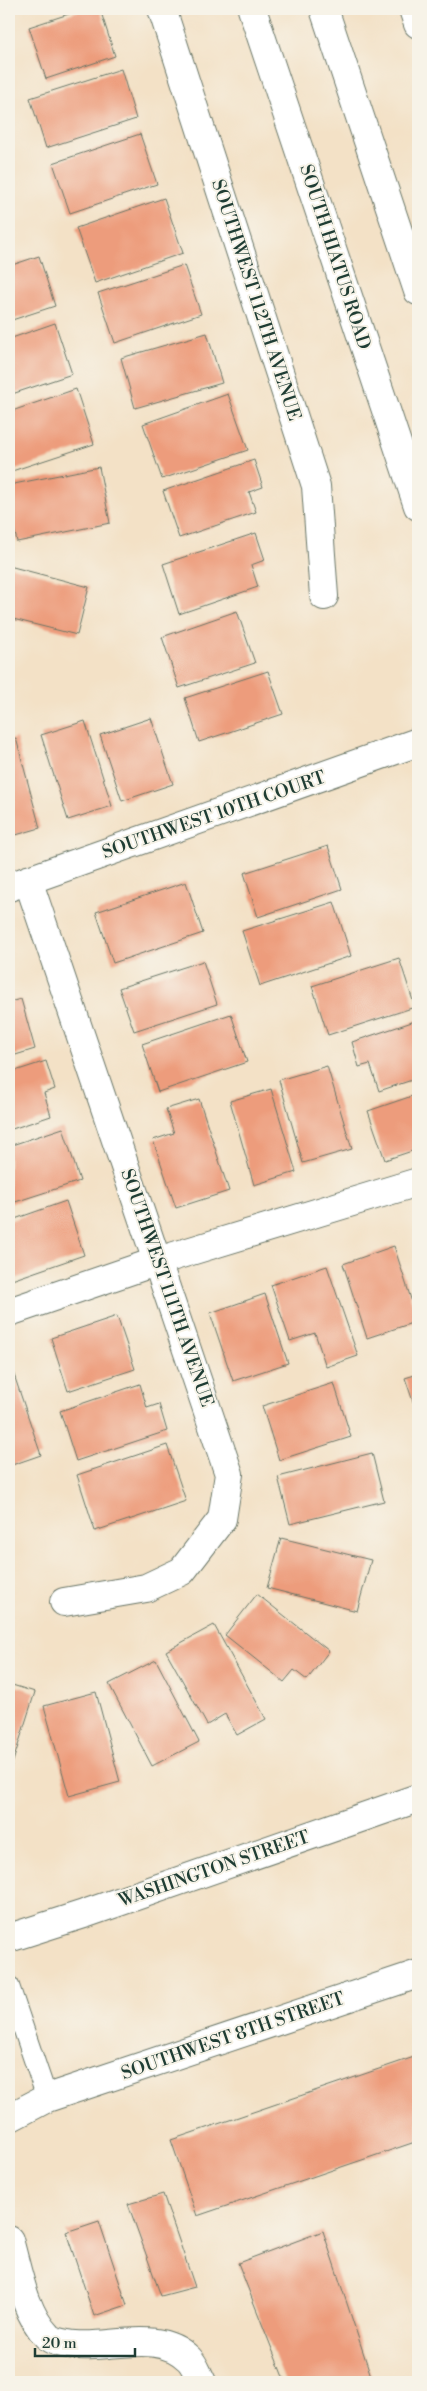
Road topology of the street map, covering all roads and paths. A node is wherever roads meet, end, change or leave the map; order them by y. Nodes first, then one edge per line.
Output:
1 (162, 9) edge
2 (252, 9) edge
3 (324, 9) edge
4 (413, 9) edge
5 (418, 24) edge
6 (418, 291) edge
7 (418, 506) edge
8 (324, 596) dead end
9 (418, 742) edge
10 (19, 883) edge
11 (418, 1182) edge
12 (158, 1261) junction
13 (9, 1312) edge
14 (64, 1602) dead end
15 (418, 1798) edge
16 (9, 1938) edge
17 (418, 1974) edge
18 (9, 1986) edge
19 (47, 2098) junction
20 (9, 2118) edge
21 (9, 2240) edge
22 (202, 2382) edge

1 - 8 street, SOUTHWEST 112TH AVENUE
2 - 7 street, SOUTH HIATUS ROAD
3 - 6 street
4 - 5 street
9 - 10 street, SOUTHWEST 10TH COURT
10 - 12 street, SOUTHWEST 111TH AVENUE
11 - 12 street
12 - 13 street
12 - 14 street, SOUTHWEST 111TH AVENUE
15 - 16 street, WASHINGTON STREET
17 - 19 street, SOUTHWEST 8TH STREET
18 - 19 lane
19 - 20 street
21 - 22 street

